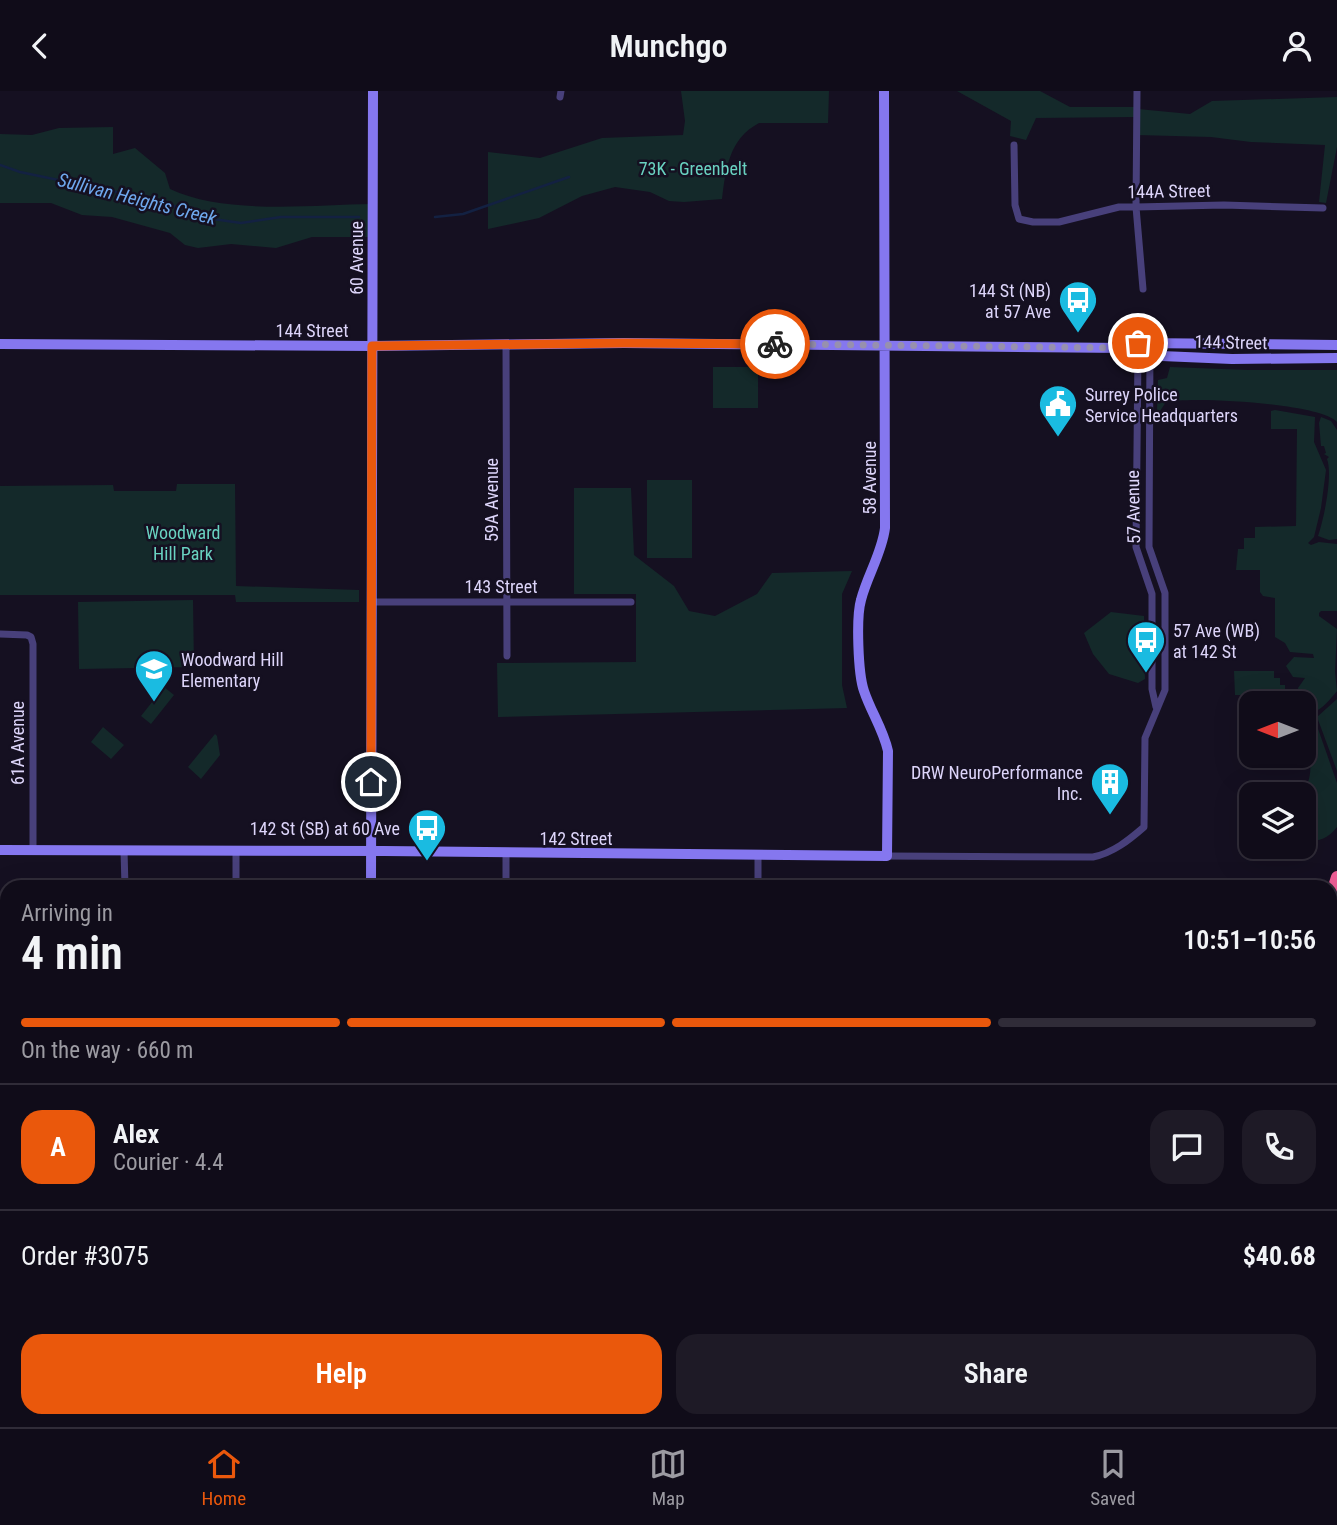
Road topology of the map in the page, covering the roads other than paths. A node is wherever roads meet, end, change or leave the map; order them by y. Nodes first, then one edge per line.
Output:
1 (373, 91) edge
2 (884, 91) edge
3 (1137, 91) edge
4 (1014, 145) dead end
5 (1136, 207) junction
6 (1323, 208) dead end
7 (1143, 289) dead end
8 (1138, 343) junction
9 (1150, 343) junction
10 (0, 344) edge
11 (506, 344) junction
12 (885, 345) junction
13 (1337, 345) edge
14 (372, 346) junction
15 (1127, 348) junction
16 (1138, 355) junction
17 (1150, 355) junction
18 (1337, 358) edge
19 (372, 601) junction
20 (507, 601) junction
21 (631, 601) dead end
22 (0, 634) edge
23 (507, 656) dead end
24 (1156, 708) junction
25 (1144, 827) joint
26 (0, 850) edge
27 (33, 850) junction
28 (124, 850) junction
29 (236, 850) junction
30 (371, 851) junction
31 (506, 853) junction
32 (758, 855) junction
33 (887, 856) junction
34 (124, 880) edge
35 (236, 880) edge
36 (371, 880) edge
37 (506, 880) edge
38 (758, 880) edge

1 - 14 street, 60 Avenue
2 - 12 street, 58 Avenue
3 - 5 street
4 - 5 street, 144A Street
5 - 6 street, 144A Street
5 - 7 street
8 - 9 street, 144 Street
8 - 15 street, 144 Street
8 - 16 street, 57 Avenue
9 - 13 street, 144 Street
9 - 17 street, 57 Avenue
10 - 14 street, 144 Street
11 - 12 street, 144 Street
11 - 14 street, 144 Street
11 - 20 street, 59A Avenue
12 - 15 street, 144 Street
12 - 33 street, 58 Avenue
14 - 19 street, 60 Avenue
15 - 16 street
16 - 17 street, 144 Street
16 - 24 street, 57 Avenue
17 - 18 street, 144 Street
17 - 24 street, 57 Avenue
19 - 20 street, 143 Street
19 - 30 street, 60 Avenue
20 - 21 street, 143 Street
20 - 23 street, 59A Avenue
22 - 27 street, 61A Avenue
24 - 25 street, 57 Avenue
25 - 33 street, 142 Street
26 - 27 street, 142 Street
27 - 28 street, 142 Street
28 - 29 street, 142 Street
28 - 34 street
29 - 30 street, 142 Street
29 - 35 street
30 - 31 street, 142 Street
30 - 36 street, 60 Avenue
31 - 32 street, 142 Street
31 - 37 street
32 - 33 street, 142 Street
32 - 38 street

